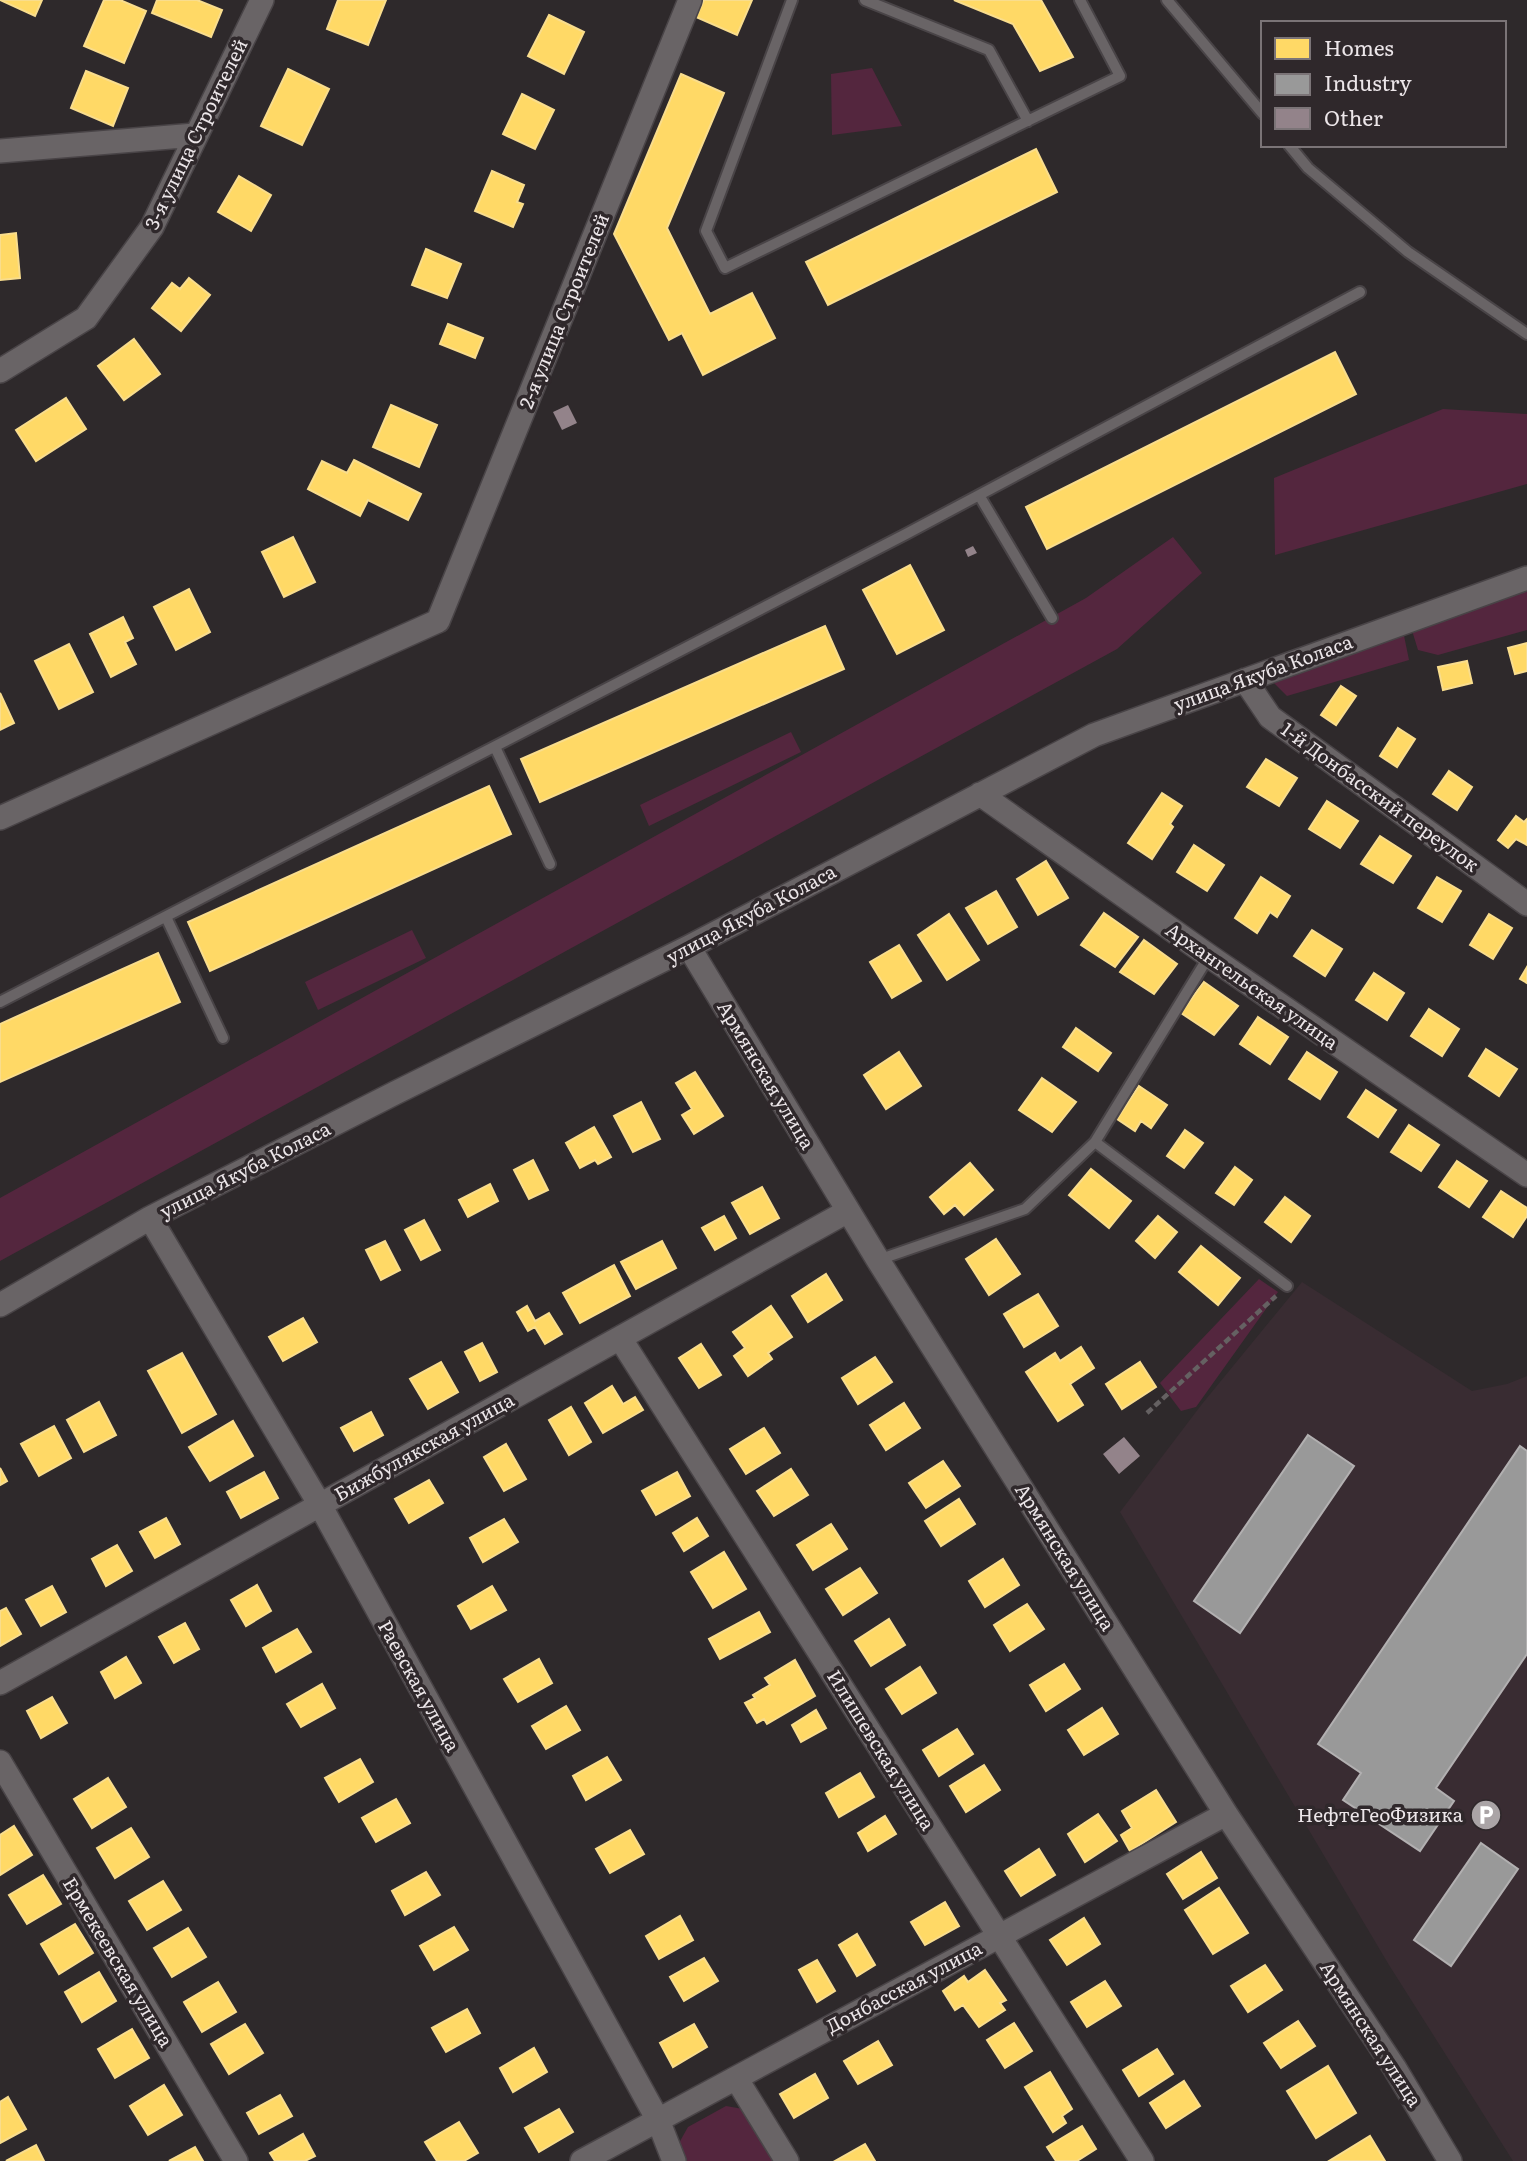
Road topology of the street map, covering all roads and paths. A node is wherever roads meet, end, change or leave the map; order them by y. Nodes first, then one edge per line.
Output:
1 (262, 0) edge
2 (690, 0) edge
3 (792, 0) edge
4 (865, 0) edge
5 (1080, 0) edge
6 (1167, 0) edge
7 (1261, 112) edge
8 (1028, 121) junction
9 (195, 135) junction
10 (1291, 147) edge
11 (0, 151) edge
12 (1360, 292) dead end
13 (1527, 334) edge
14 (0, 371) edge
15 (979, 495) junction
16 (1527, 578) edge
17 (1052, 618) dead end
18 (1245, 680) junction
19 (495, 747) junction
20 (980, 794) junction
21 (0, 818) edge
22 (550, 864) dead end
23 (1527, 904) edge
24 (166, 917) junction
25 (689, 947) junction
26 (1209, 956) junction
27 (0, 1002) edge
28 (223, 1038) dead end
29 (1095, 1142) junction
30 (1527, 1175) edge
31 (848, 1211) junction
32 (150, 1218) junction
33 (878, 1260) junction
34 (1286, 1286) joint
35 (0, 1305) edge
36 (620, 1338) junction
37 (1147, 1413) dead end
38 (320, 1505) junction
39 (0, 1683) edge
40 (0, 1762) edge
41 (1226, 1814) junction
42 (999, 1936) junction
43 (736, 2078) junction
44 (658, 2120) junction
45 (236, 2161) edge
46 (582, 2161) edge
47 (674, 2161) edge
48 (787, 2161) edge
49 (1142, 2161) edge
50 (1450, 2161) edge

1 - 9 street, 3-я улица Строителей
2 - 21 street, 2-я улица Строителей
3 - 8 lane
4 - 8 lane
5 - 8 lane
6 - 7 lane
9 - 11 street
9 - 14 street, 3-я улица Строителей
10 - 13 lane
12 - 15 lane
15 - 17 lane
15 - 19 lane
16 - 18 street, улица Якуба Коласа
18 - 20 street, улица Якуба Коласа
18 - 23 street, 1-й Донбасский переулок
19 - 22 lane
19 - 24 lane
20 - 25 street, улица Якуба Коласа
20 - 26 street, Архангельская улица
24 - 27 lane
24 - 28 lane
25 - 31 street, Армянская улица
25 - 32 street, улица Якуба Коласа
26 - 29 lane
26 - 30 street, Архангельская улица
29 - 33 lane
29 - 34 lane
31 - 33 street, Армянская улица
31 - 36 street, Бижбулякская улица
32 - 35 street, улица Якуба Коласа
32 - 38 street, Раевская улица
33 - 41 street, Армянская улица
34 - 37 path
36 - 38 street, Бижбулякская улица
36 - 42 street, Илишевская улица
38 - 39 street, Бижбулякская улица
38 - 44 street, Раевская улица
40 - 45 street, Ермекеевская улица
41 - 42 street, Донбасская улица
41 - 50 street, Армянская улица
42 - 43 street, Донбасская улица
42 - 49 street, Илишевская улица
43 - 44 street, Донбасская улица
43 - 48 street
44 - 46 street, Донбасская улица
44 - 47 street, Раевская улица

